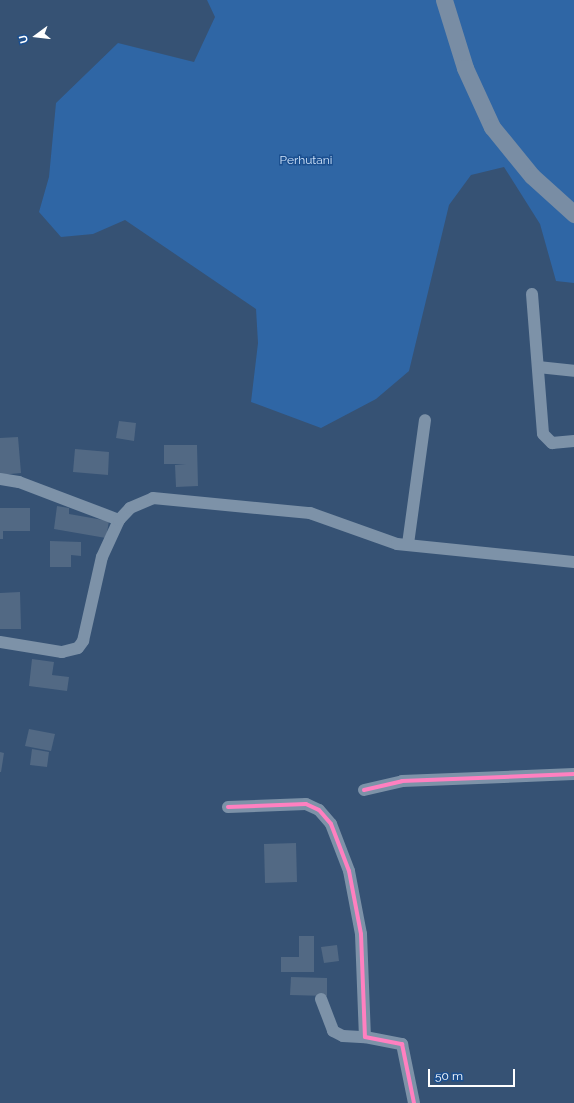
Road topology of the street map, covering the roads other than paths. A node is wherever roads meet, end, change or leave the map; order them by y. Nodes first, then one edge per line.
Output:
1 (444, 0) edge
2 (574, 214) edge
3 (532, 294) dead end
4 (538, 367) junction
5 (574, 371) edge
6 (425, 420) dead end
7 (574, 441) edge
8 (0, 480) edge
9 (119, 520) junction
10 (408, 544) junction
11 (574, 562) edge
12 (0, 642) edge
13 (574, 774) edge
14 (364, 790) dead end
15 (228, 807) dead end
16 (321, 999) dead end
17 (365, 1037) junction
18 (414, 1103) edge

1 - 2 main road
3 - 4 street
4 - 5 street
4 - 7 street
6 - 10 street
8 - 9 street
9 - 10 street
9 - 12 street
10 - 11 street
13 - 14 street
15 - 17 street
16 - 17 street
17 - 18 street

